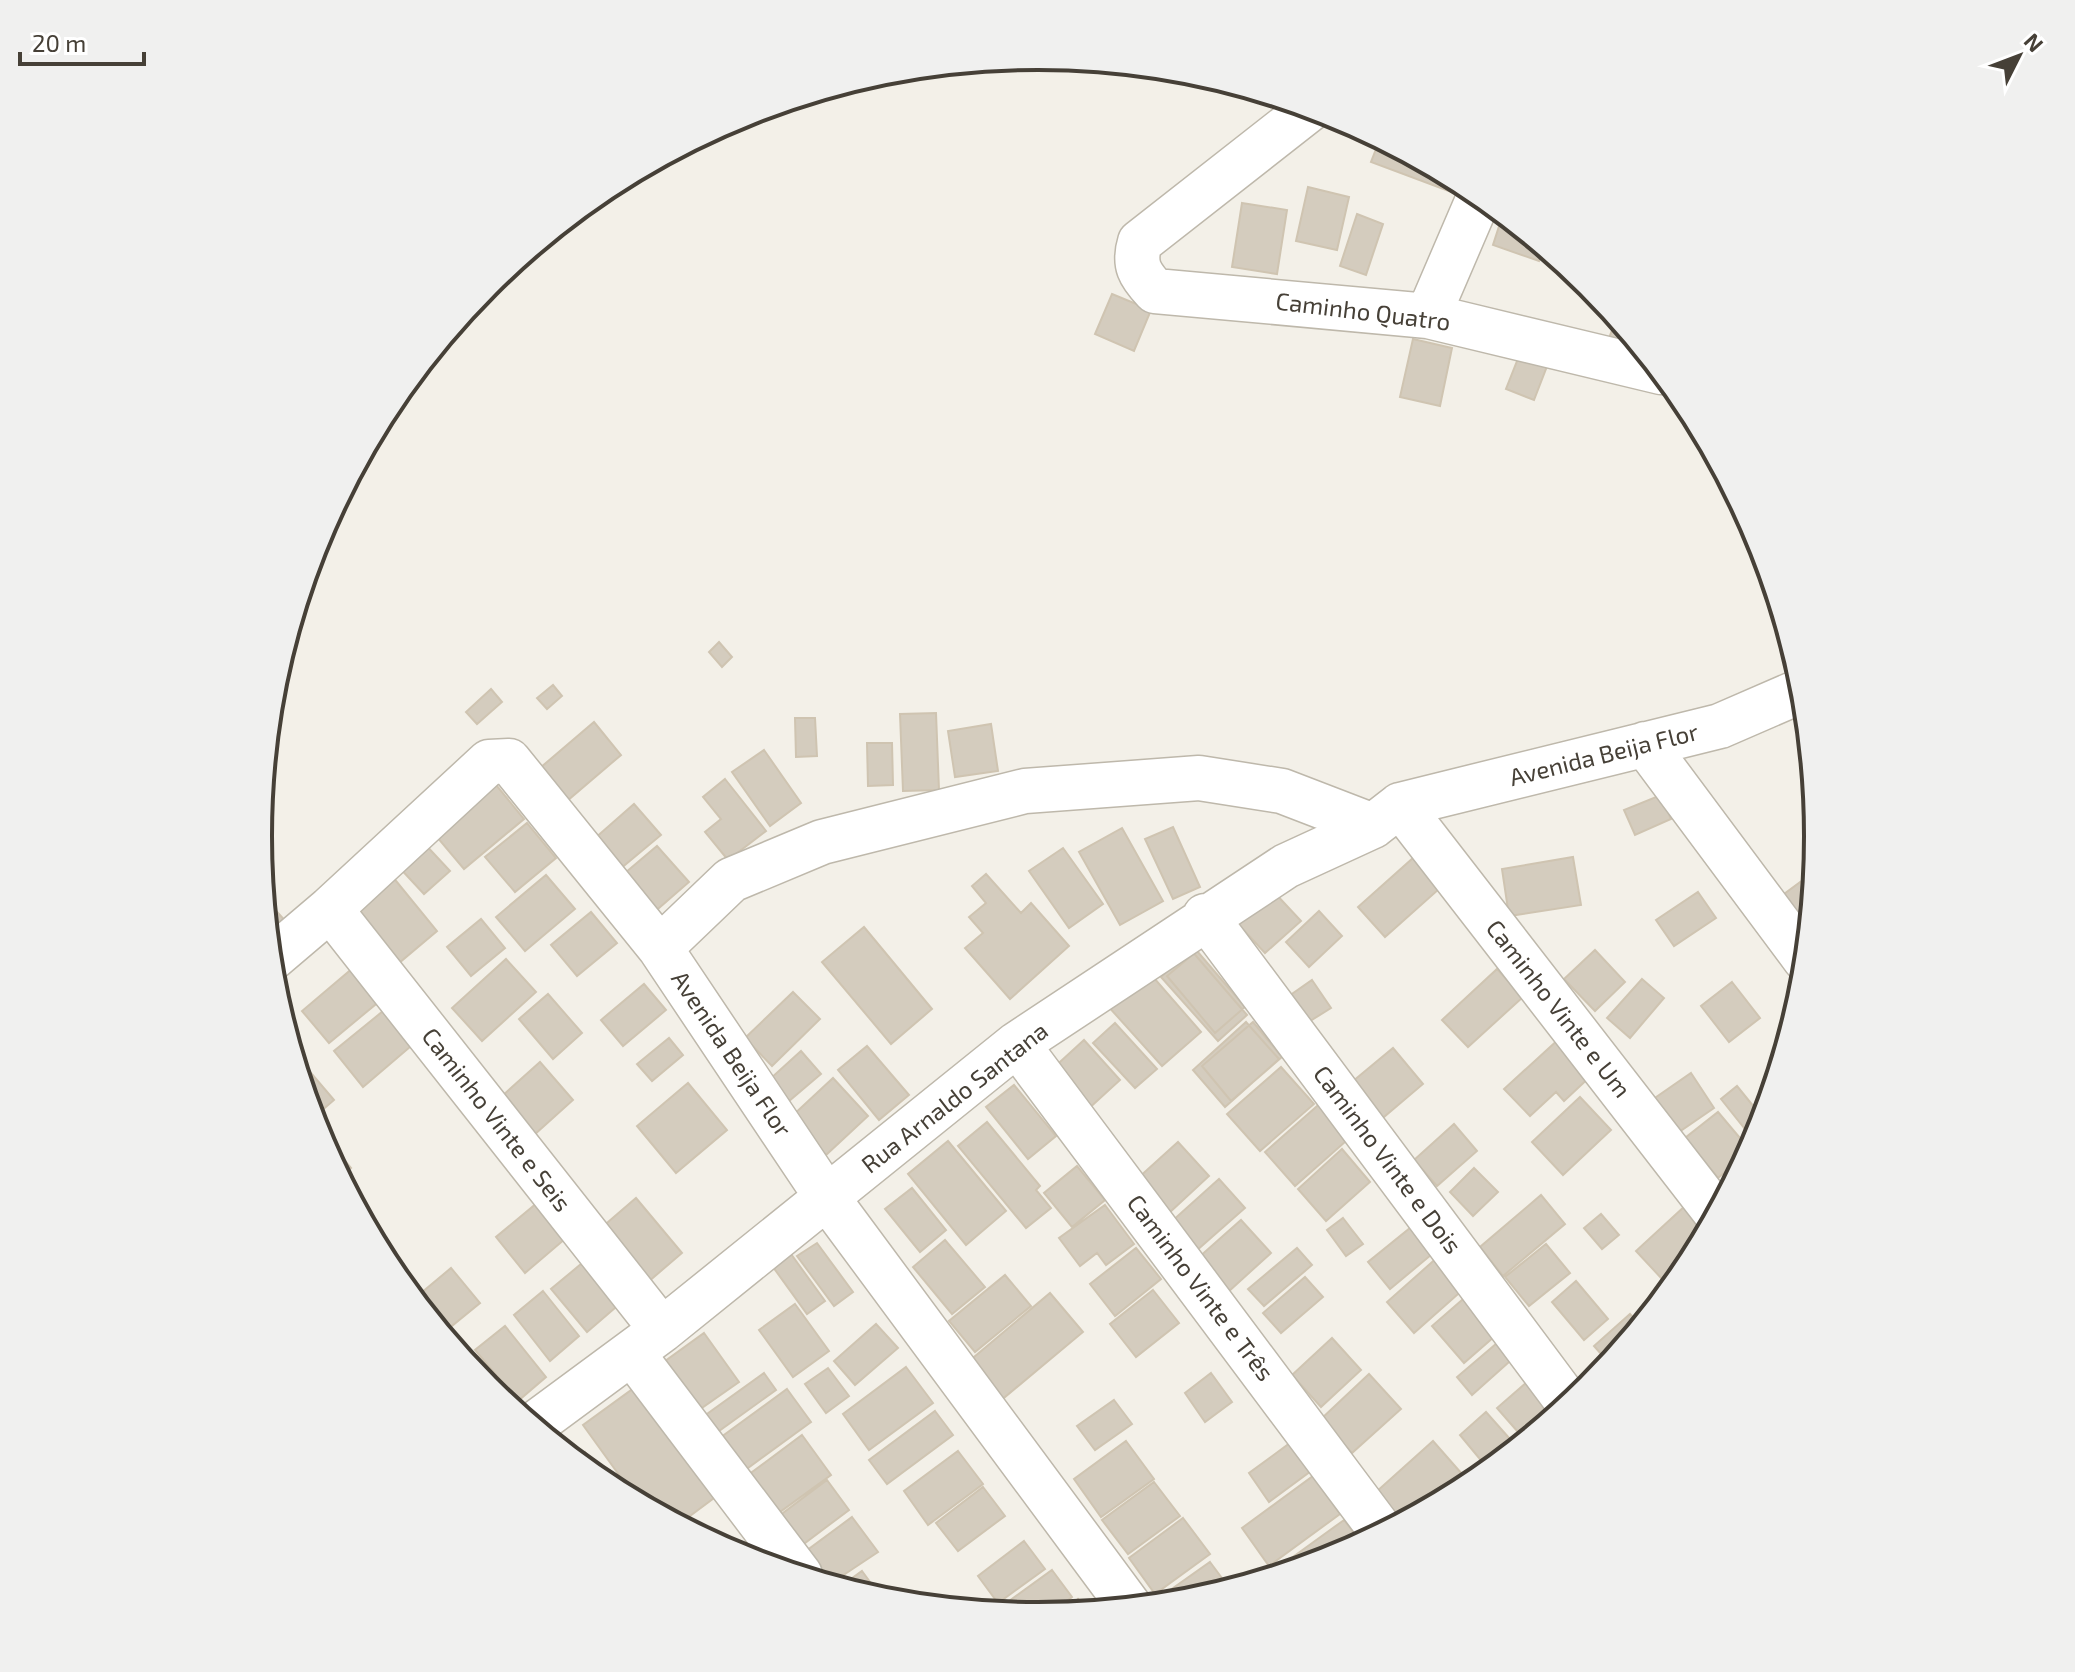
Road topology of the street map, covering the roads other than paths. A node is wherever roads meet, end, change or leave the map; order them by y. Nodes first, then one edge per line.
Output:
1 (1300, 117) edge
2 (1475, 207) edge
3 (1428, 316) junction
4 (1643, 368) edge
5 (1790, 695) edge
6 (1645, 744) junction
7 (1386, 816) junction
8 (330, 909) junction
9 (1205, 916) junction
10 (1795, 946) edge
11 (660, 948) junction
12 (280, 951) edge
13 (1017, 1044) junction
14 (828, 1199) junction
15 (1709, 1204) edge
16 (647, 1342) junction
17 (1562, 1394) edge
18 (541, 1419) edge
19 (1375, 1523) edge
20 (791, 1561) edge
21 (1122, 1597) edge

1 - 3 street, Caminho Quatro
2 - 3 street
3 - 4 street, Caminho Quatro
5 - 6 street, Avenida Beija Flor
6 - 7 street, Avenida Beija Flor
6 - 10 street
7 - 9 street, Rua Arnaldo Santana
7 - 11 street
7 - 15 street, Caminho Vinte e Um
8 - 11 street, Avenida Beija Flor
8 - 12 street, Avenida Beija Flor
8 - 16 street, Caminho Vinte e Seis
9 - 13 street, Rua Arnaldo Santana
9 - 17 street, Caminho Vinte e Dois
11 - 14 street, Avenida Beija Flor
13 - 14 street, Rua Arnaldo Santana
13 - 19 street, Caminho Vinte e Três
14 - 16 street, Rua Arnaldo Santana
14 - 21 street, Avenida Beija Flor
16 - 18 street, Rua Arnaldo Santana
16 - 20 street, Caminho Vinte e Seis

